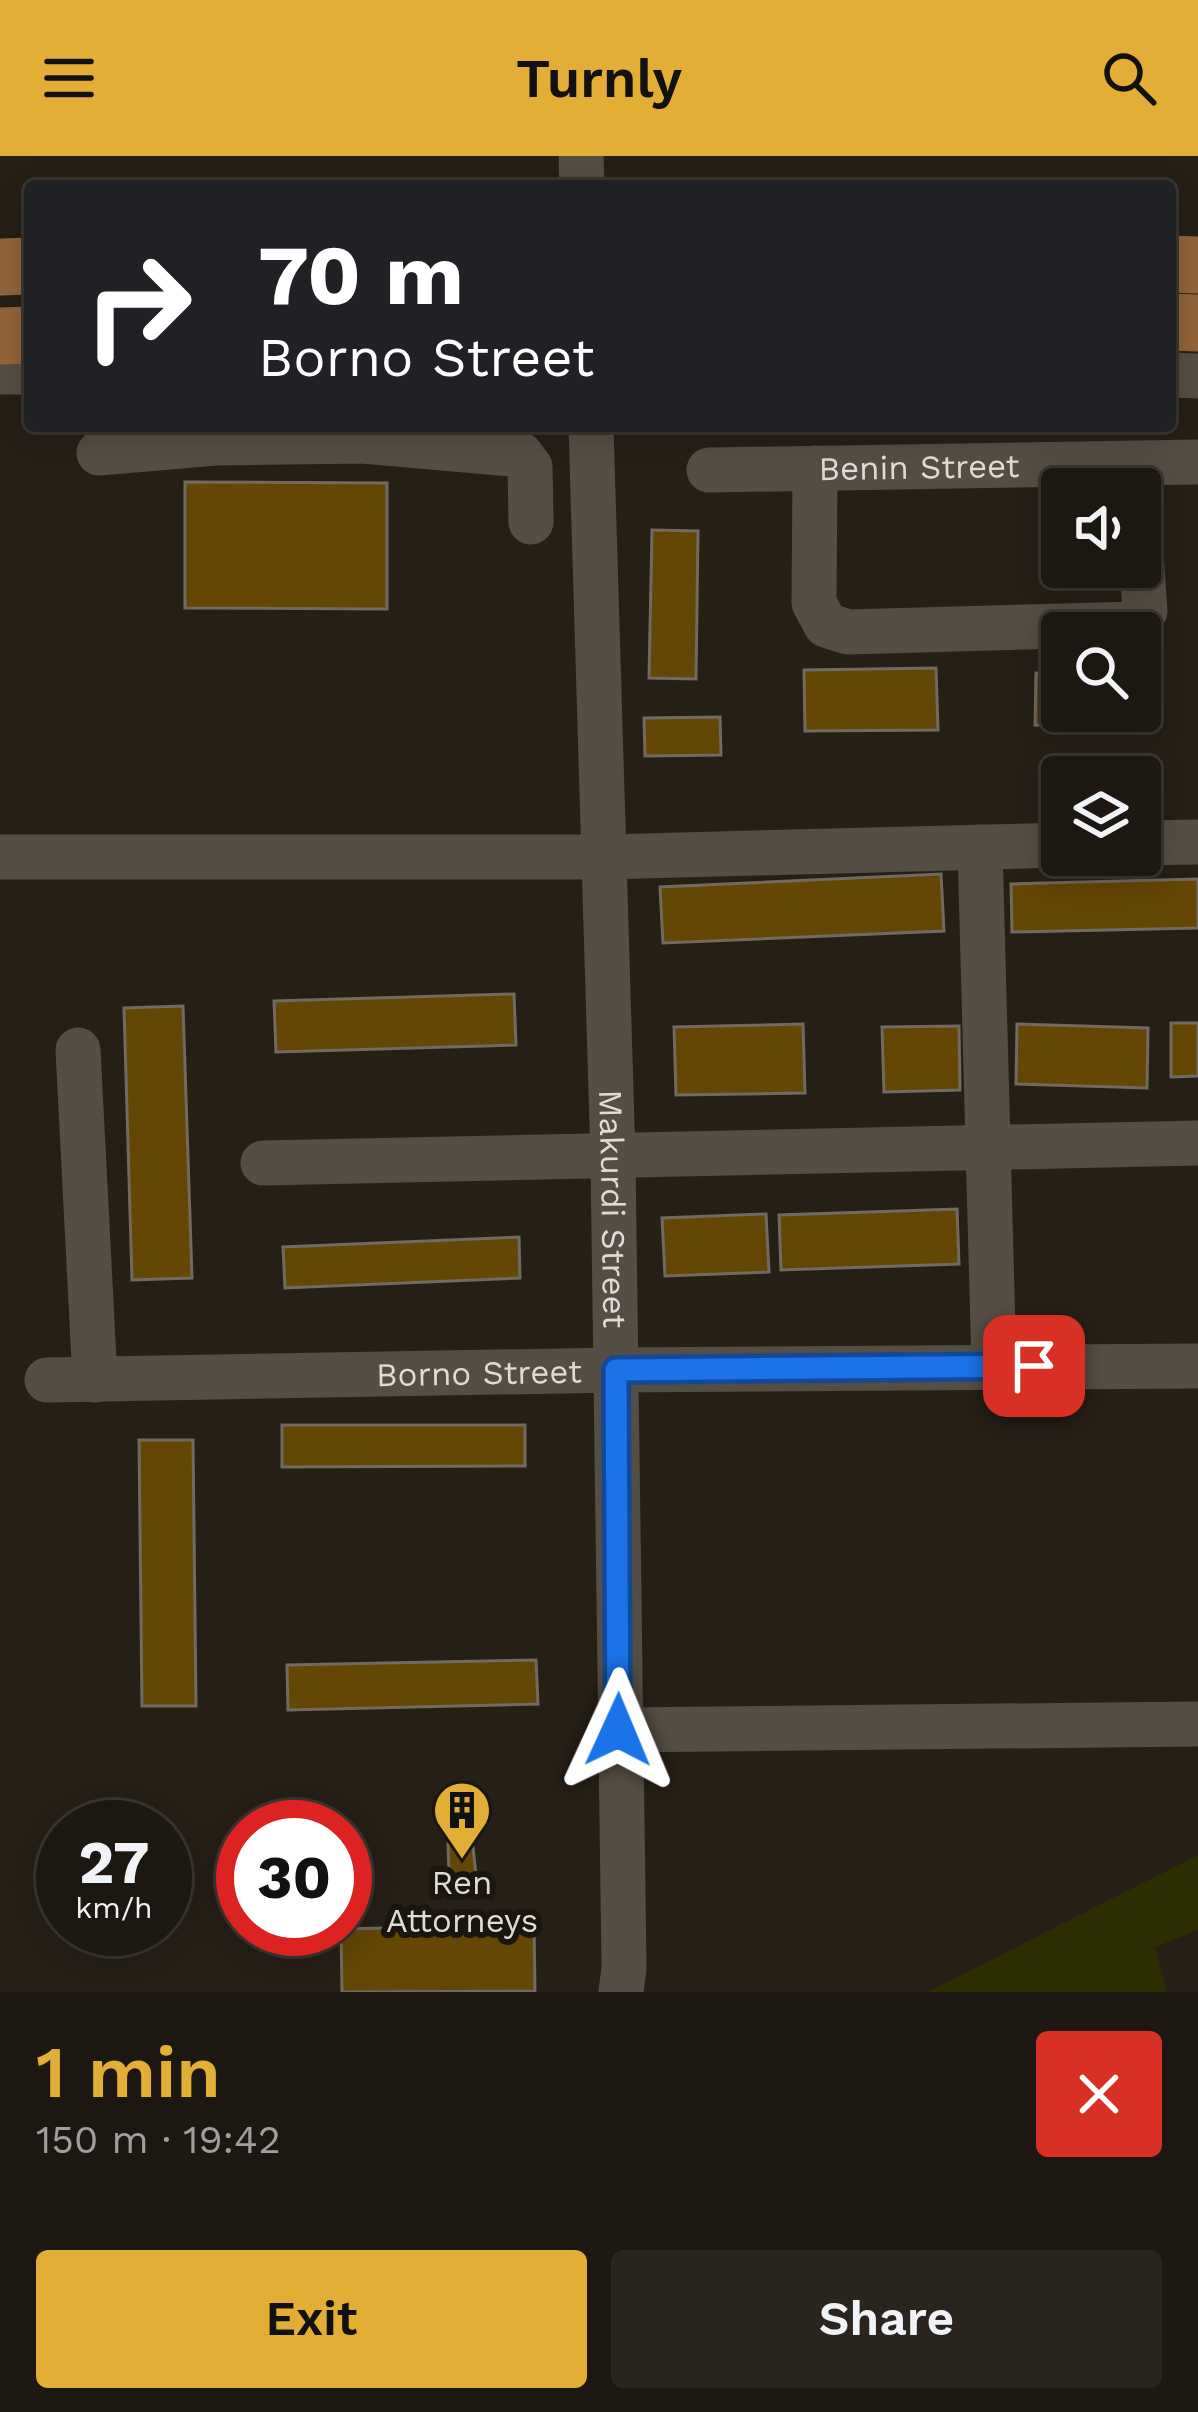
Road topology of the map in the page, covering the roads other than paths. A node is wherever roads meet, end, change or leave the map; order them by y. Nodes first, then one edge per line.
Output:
1 (591, 432) edge
2 (362, 434) edge
3 (99, 453) dead end
4 (1198, 462) edge
5 (815, 468) junction
6 (709, 470) dead end
7 (1161, 470) edge
8 (1041, 474) edge
9 (531, 522) dead end
10 (1143, 588) edge
11 (1198, 842) edge
12 (1161, 843) edge
13 (1041, 846) edge
14 (980, 848) junction
15 (0, 856) edge
16 (605, 857) junction
17 (78, 1050) dead end
18 (1198, 1143) edge
19 (988, 1149) junction
20 (613, 1158) junction
21 (263, 1163) dead end
22 (994, 1366) junction
23 (1198, 1366) edge
24 (616, 1370) junction
25 (94, 1380) junction
26 (47, 1381) dead end
27 (1198, 1724) edge
28 (618, 1730) junction
29 (621, 1992) edge

1 - 16 street, Makurdi Street
2 - 3 street
2 - 9 street
4 - 7 street, Benin Street
5 - 6 street, Benin Street
5 - 8 street, Benin Street
5 - 10 street
11 - 12 street
13 - 14 street
14 - 16 street
14 - 19 street
15 - 16 street
16 - 20 street, Makurdi Street
17 - 25 street
18 - 19 street
19 - 20 street
19 - 22 street
20 - 21 street
20 - 24 street, Makurdi Street
22 - 23 street, Borno Street
22 - 24 street, Borno Street
24 - 25 street, Borno Street
24 - 28 street, Makurdi Street
25 - 26 street, Borno Street
27 - 28 street
28 - 29 street, Makurdi Street

